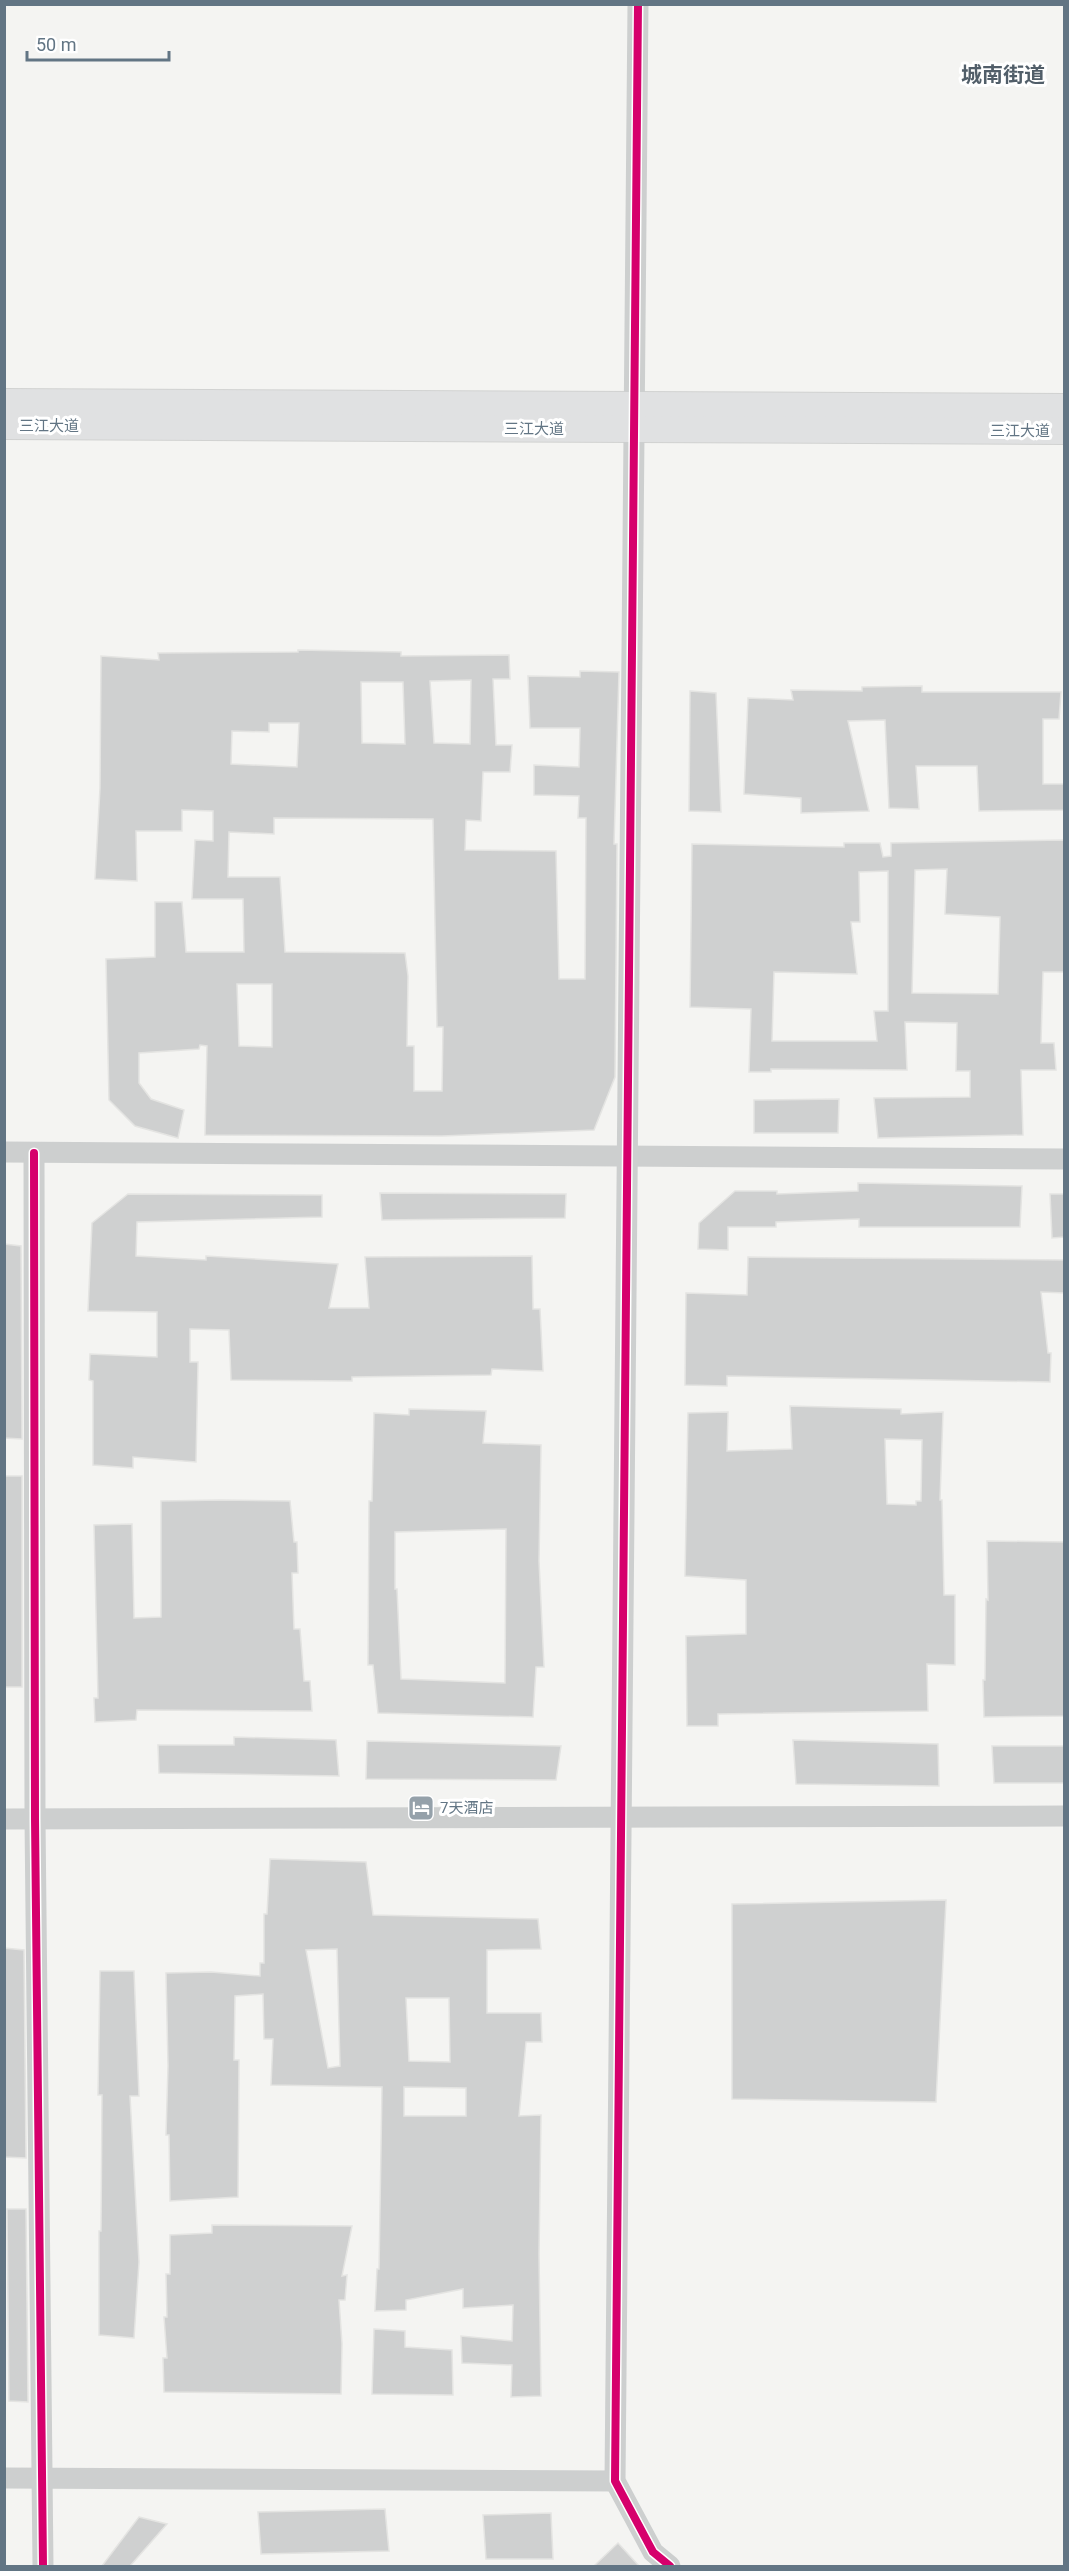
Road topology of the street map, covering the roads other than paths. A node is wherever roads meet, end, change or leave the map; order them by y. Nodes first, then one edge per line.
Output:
1 (638, 4) edge
2 (4, 402) edge
3 (1065, 407) edge
4 (635, 418) junction
5 (4, 426) edge
6 (1065, 431) edge
7 (4, 1152) edge
8 (34, 1153) junction
9 (626, 1155) junction
10 (1065, 1159) edge
11 (1065, 1816) edge
12 (4, 1819) edge
13 (35, 1819) junction
14 (620, 1819) junction
15 (4, 2478) edge
16 (42, 2480) junction
17 (615, 2481) junction
18 (44, 2566) edge
19 (670, 2566) edge

1 - 4 street
2 - 4 main road, 三江大道
3 - 4 main road, 三江大道
4 - 5 main road, 三江大道
4 - 6 main road, 三江大道
4 - 9 street
7 - 8 street
8 - 9 street
8 - 13 street
9 - 10 street
9 - 14 street
11 - 14 street
12 - 13 street
13 - 14 street
13 - 16 street
14 - 17 street
15 - 16 street
16 - 17 street
16 - 18 street
17 - 19 street

